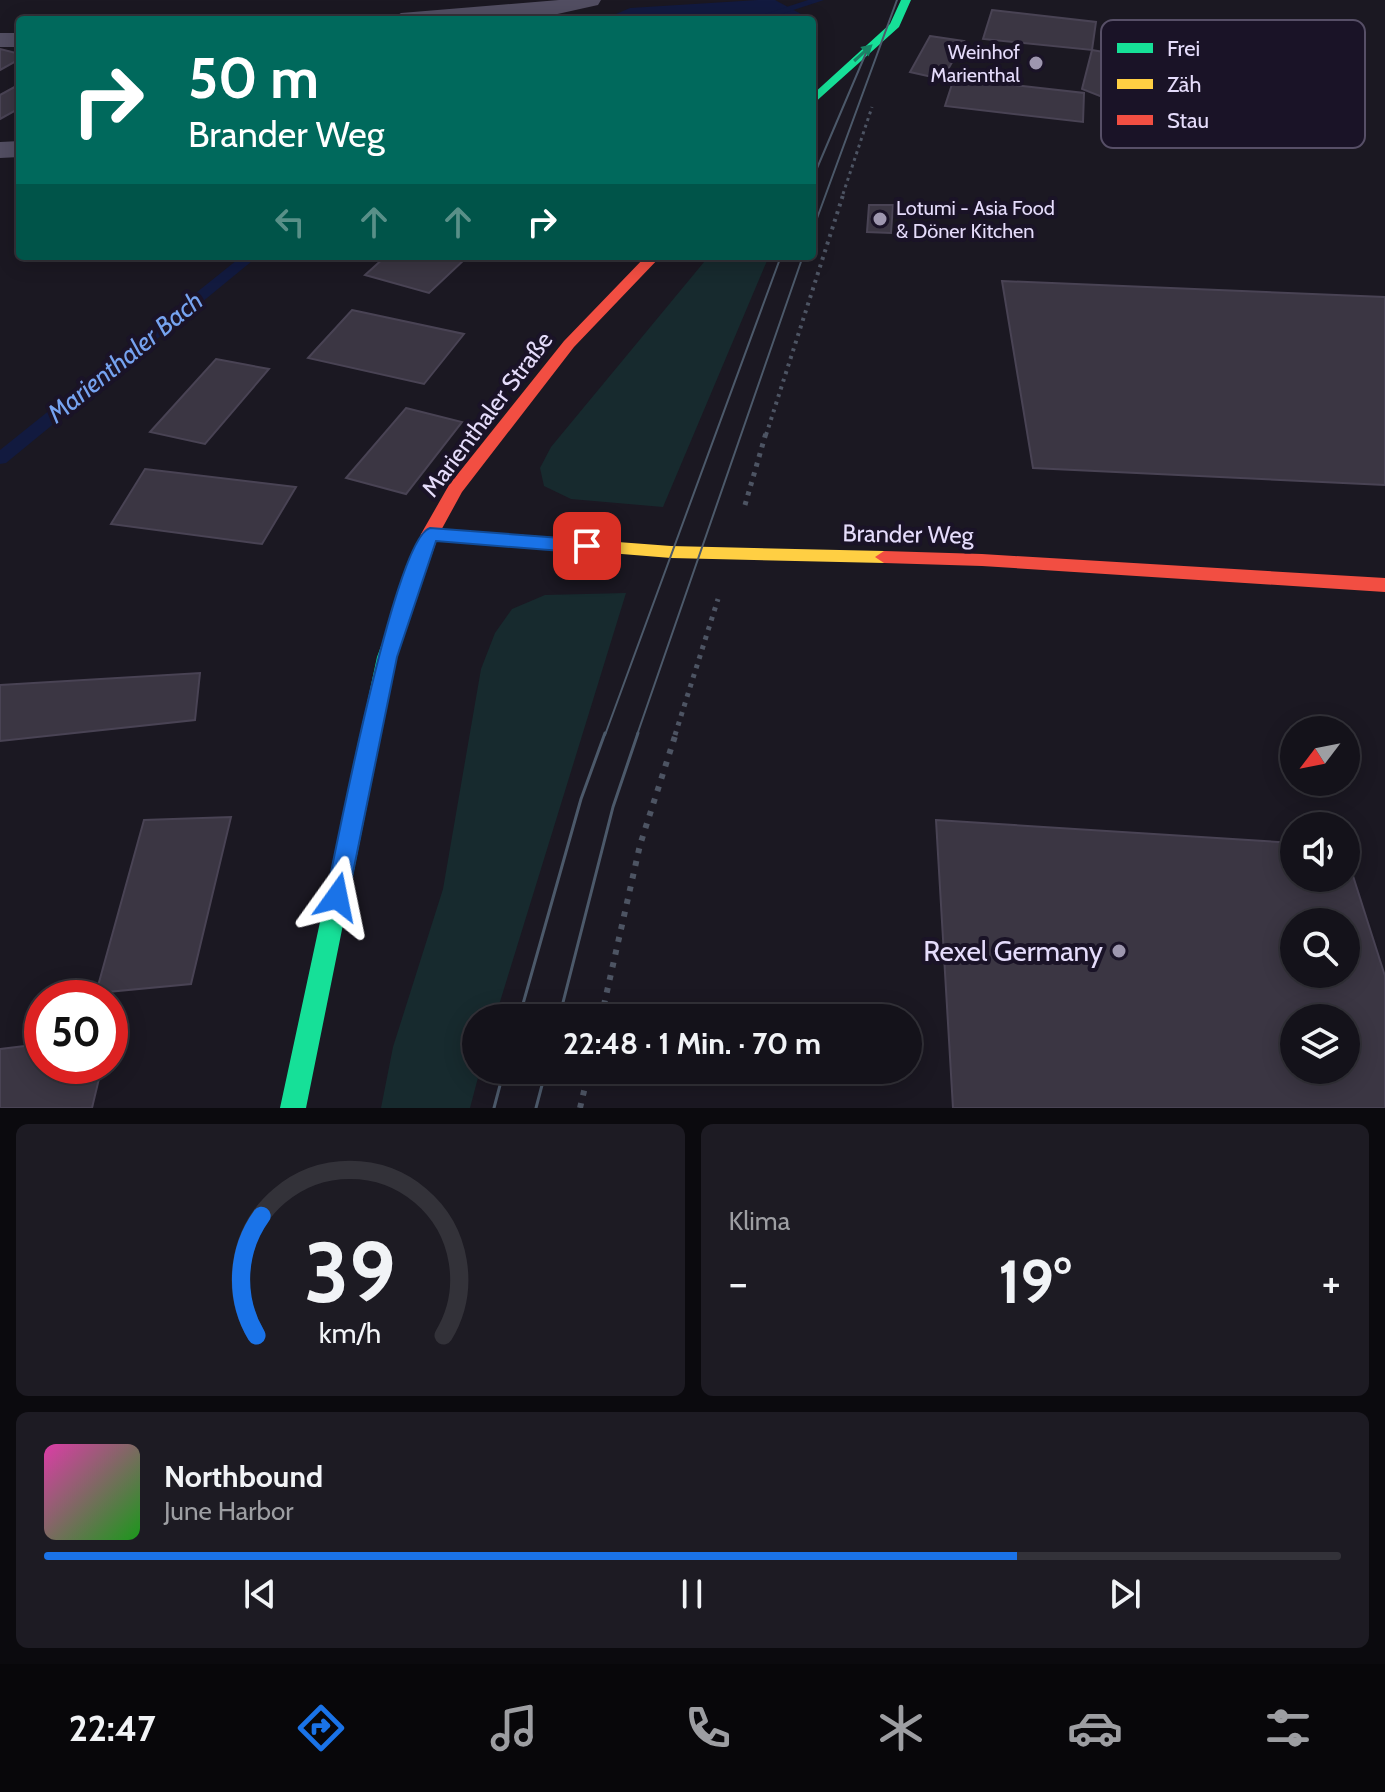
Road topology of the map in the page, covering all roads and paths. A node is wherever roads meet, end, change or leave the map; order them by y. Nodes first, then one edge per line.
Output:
1 (590, 0) edge
2 (906, 0) edge
3 (458, 16) edge
4 (816, 97) edge
5 (644, 260) edge
6 (650, 260) edge
7 (630, 279) junction
8 (430, 534) junction
9 (1385, 585) edge
10 (586, 1084) edge
11 (293, 1108) edge
12 (580, 1108) edge

1 - 3 lane
4 -> 2 main road
5 - 7 main road, Marienthaler Straße
6 - 7 main road, Marienthaler Straße
7 - 8 main road, Marienthaler Straße
8 - 9 main road, Brander Weg
8 - 11 main road, Marienthaler Straße
10 - 12 path

